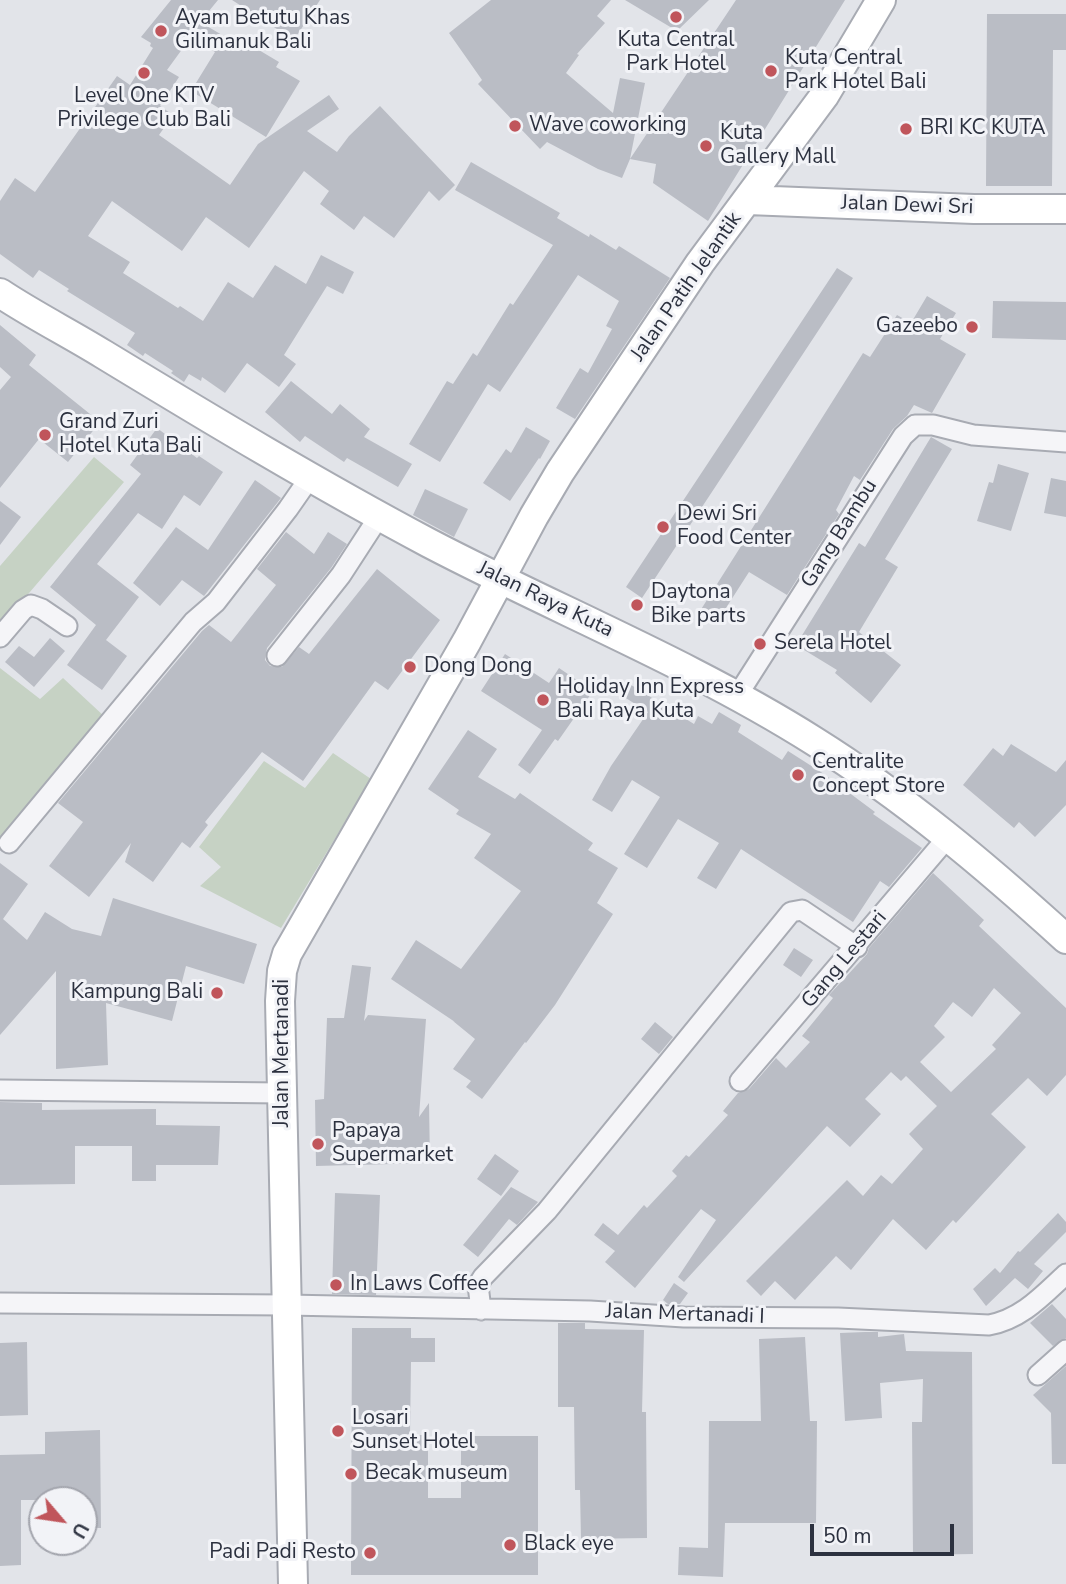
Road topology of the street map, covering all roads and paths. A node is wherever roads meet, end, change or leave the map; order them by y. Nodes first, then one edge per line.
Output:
1 (881, 0) edge
2 (770, 173) junction
3 (748, 200) junction
4 (780, 201) junction
5 (1066, 209) edge
6 (2, 298) edge
7 (1066, 442) edge
8 (311, 476) junction
9 (380, 515) junction
10 (500, 579) junction
11 (67, 626) dead end
12 (0, 637) edge
13 (277, 656) dead end
14 (737, 696) junction
15 (948, 837) junction
16 (9, 843) dead end
17 (1066, 939) edge
18 (856, 947) junction
19 (740, 1082) dead end
20 (0, 1090) edge
21 (282, 1093) junction
22 (1066, 1274) edge
23 (0, 1303) edge
24 (287, 1305) junction
25 (481, 1310) junction
26 (1066, 1350) edge
27 (1038, 1375) dead end
28 (293, 1584) edge

1 - 2 street, Jalan Patih Jelantik
2 - 3 street, Jalan Patih Jelantik
2 - 4 street
3 - 4 street, Jalan Dewi Sri
3 - 10 street, Jalan Patih Jelantik
4 - 5 street, Jalan Dewi Sri
6 - 8 street, Jalan Raya Kuta
7 - 14 street, Gang Bambu
8 - 9 street, Jalan Raya Kuta
8 - 16 street
9 - 10 street, Jalan Raya Kuta
9 - 13 street
10 - 14 street, Jalan Raya Kuta
10 - 21 street, Jalan Mertanadi
11 - 12 street
14 - 15 street, Jalan Raya Kuta
15 - 17 street, Jalan Raya Kuta
15 - 18 street, Gang Lestari
18 - 19 street, Gang Lestari
18 - 25 street
20 - 21 street
21 - 24 street, Jalan Mertanadi
22 - 25 street, Jalan Mertanadi I
23 - 24 street, Jalan Mertanadi I
24 - 25 street, Jalan Mertanadi I
24 - 28 street, Jalan Mertanadi
26 - 27 street

